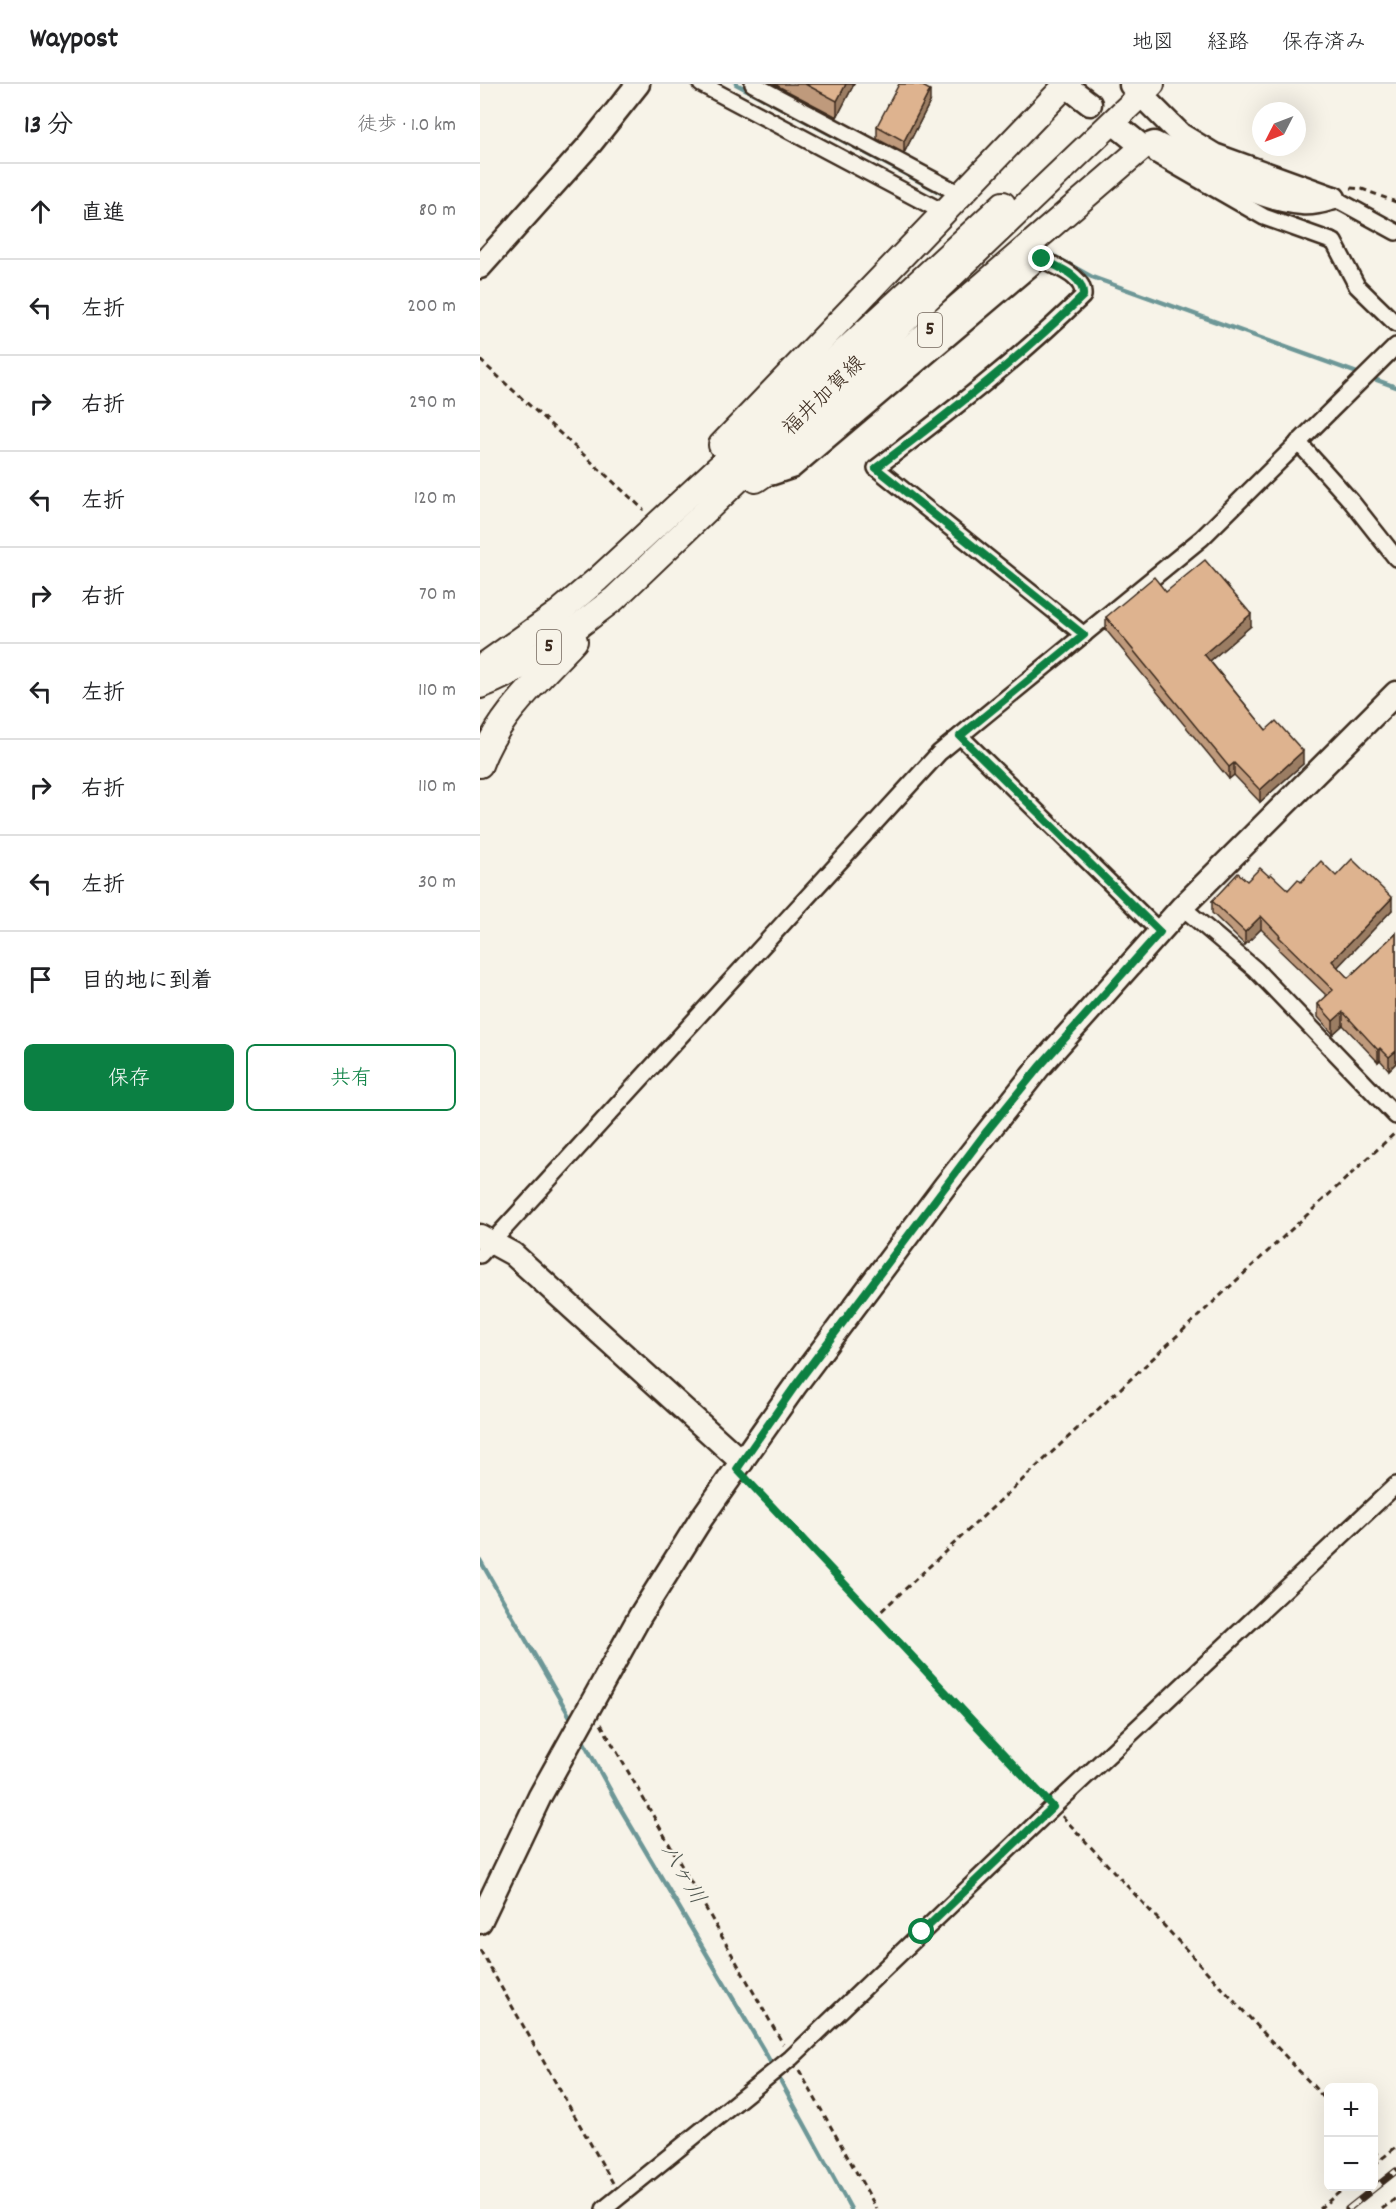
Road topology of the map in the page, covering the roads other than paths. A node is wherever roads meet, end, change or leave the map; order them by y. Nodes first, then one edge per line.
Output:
1 (638, 84) edge
2 (701, 84) edge
3 (753, 84) edge
4 (1066, 84) edge
5 (1139, 87) edge
6 (1090, 104) dead end
7 (1117, 126) dead end
8 (1143, 147) junction
9 (962, 195) junction
10 (1334, 198) junction
11 (945, 213) junction
12 (1396, 232) edge
13 (480, 267) edge
14 (1396, 324) edge
15 (1396, 346) edge
16 (1298, 442) junction
17 (750, 485) junction
18 (688, 494) junction
19 (713, 506) junction
20 (1396, 558) edge
21 (614, 599) junction
22 (1084, 635) junction
23 (480, 668) edge
24 (480, 686) edge
25 (1396, 693) edge
26 (960, 736) junction
27 (480, 765) edge
28 (1182, 907) junction
29 (1160, 932) junction
30 (1396, 1116) edge
31 (484, 1244) edge
32 (739, 1465) junction
33 (1396, 1485) edge
34 (480, 1922) edge
35 (604, 2209) edge

1 - 13 street
2 - 11 street
3 - 9 street
4 - 6 street
4 - 9 main road, 5
5 - 10 street
5 - 18 main road, 福井加賀線 / 5
5 - 19 main road, 福井加賀線 / 5
7 - 8 street
8 - 10 street
8 - 14 street
8 - 17 main road, 5
9 - 11 main road, 5
10 - 12 street
11 - 18 main road, 5
15 - 16 street
16 - 20 street
16 - 22 street
17 - 19 main road, 5
17 - 22 street
18 - 23 main road, 福井加賀線 / 5
19 - 21 main road, 福井加賀線 / 5
21 - 24 main road, 福井加賀線 / 5
21 - 27 main road
22 - 26 street
25 - 28 street
26 - 29 street
26 - 31 street
28 - 29 street
28 - 30 street
29 - 32 street
31 - 32 street
32 - 34 street
33 - 35 street

